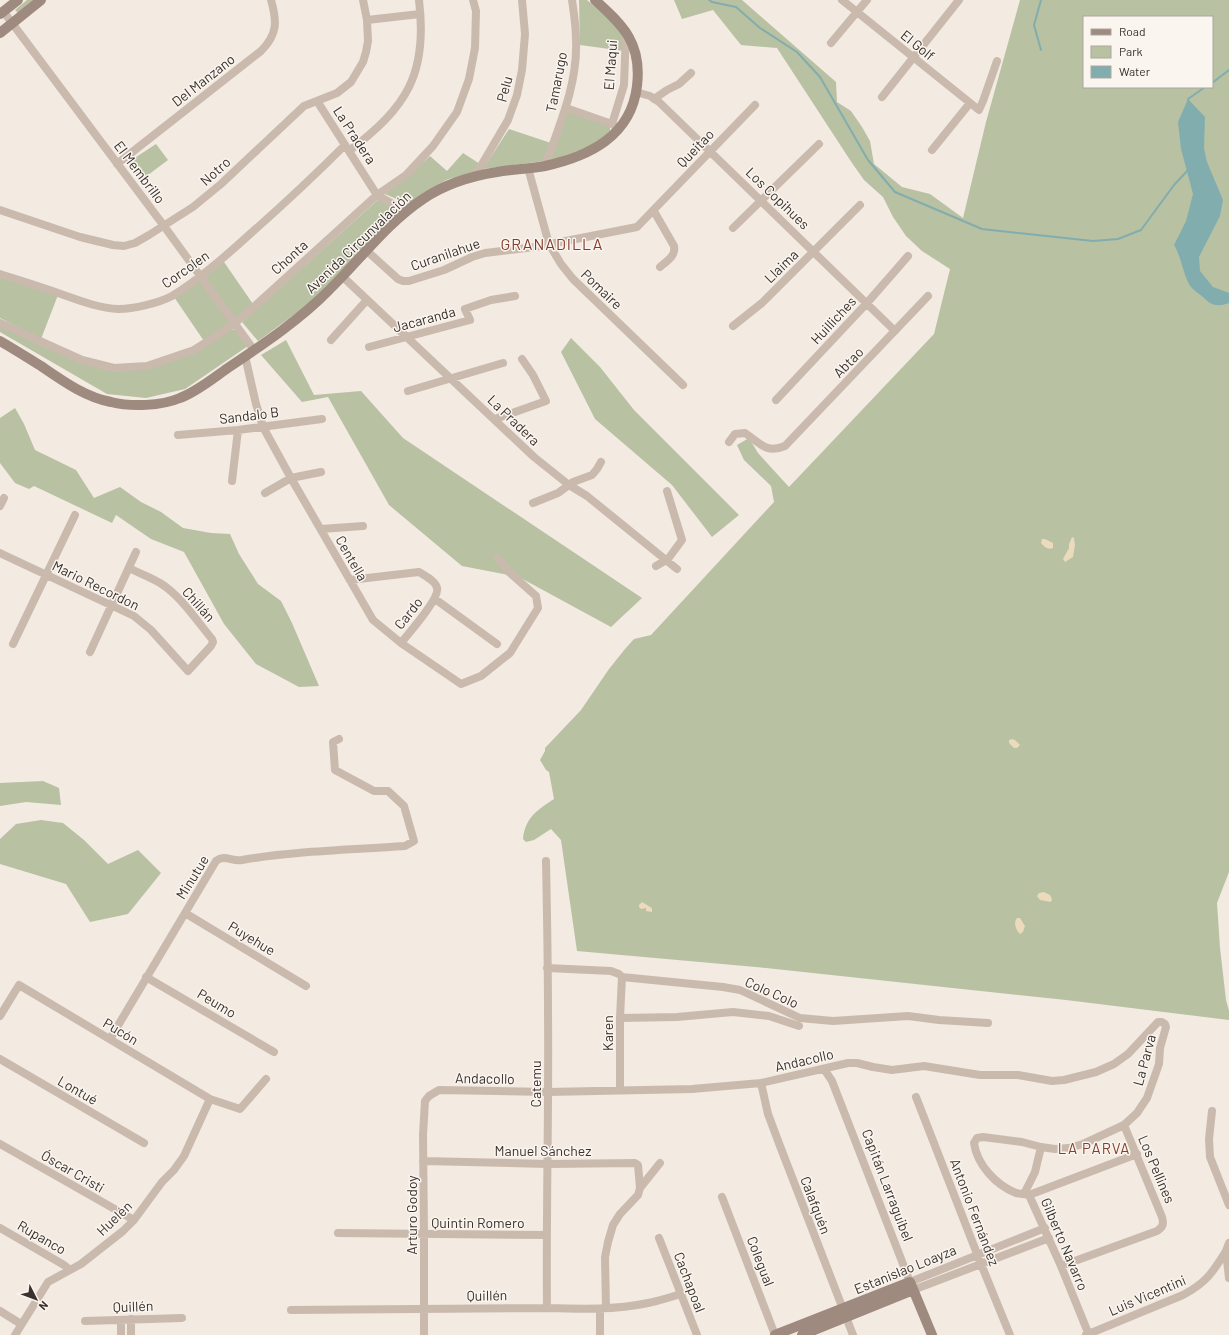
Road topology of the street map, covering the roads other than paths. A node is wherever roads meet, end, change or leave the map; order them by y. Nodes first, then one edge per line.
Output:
1 (18, 0) edge
2 (41, 0) edge
3 (271, 0) edge
4 (363, 0) edge
5 (418, 0) edge
6 (473, 0) edge
7 (522, 0) edge
8 (572, 0) edge
9 (595, 0) edge
10 (842, 0) edge
11 (866, 0) edge
12 (959, 0) edge
13 (857, 12) junction
14 (2, 13) edge
15 (420, 14) junction
16 (367, 20) junction
17 (13, 23) junction
18 (626, 31) junction
19 (0, 33) edge
20 (831, 43) dead end
21 (914, 58) junction
22 (997, 61) dead end
23 (691, 73) dead end
24 (636, 92) junction
25 (882, 97) dead end
26 (654, 99) junction
27 (318, 101) junction
28 (970, 104) junction
29 (755, 105) dead end
30 (566, 108) junction
31 (615, 126) junction
32 (819, 144) dead end
33 (347, 148) junction
34 (932, 150) dead end
35 (711, 151) junction
36 (117, 164) junction
37 (545, 166) junction
38 (528, 168) junction
39 (475, 176) junction
40 (377, 195) junction
41 (761, 200) junction
42 (860, 205) dead end
43 (0, 210) edge
44 (654, 210) junction
45 (407, 212) junction
46 (164, 226) junction
47 (637, 228) joint
48 (734, 228) dead end
49 (549, 244) junction
50 (367, 251) junction
51 (814, 252) junction
52 (908, 256) dead end
53 (660, 267) dead end
54 (0, 274) edge
55 (201, 276) junction
56 (343, 277) junction
57 (515, 296) dead end
58 (928, 296) dead end
59 (367, 300) junction
60 (867, 303) junction
61 (0, 324) edge
62 (234, 324) junction
63 (733, 326) dead end
64 (896, 331) junction
65 (406, 338) junction
66 (331, 340) dead end
67 (0, 341) edge
68 (369, 347) dead end
69 (254, 350) junction
70 (245, 356) junction
71 (522, 359) dead end
72 (503, 363) dead end
73 (451, 378) junction
74 (683, 384) dead end
75 (408, 392) dead end
76 (776, 400) dead end
77 (322, 419) dead end
78 (495, 419) junction
79 (263, 427) junction
80 (238, 430) junction
81 (178, 435) dead end
82 (729, 442) dead end
83 (601, 462) dead end
84 (321, 472) dead end
85 (291, 478) junction
86 (232, 481) dead end
87 (569, 485) junction
88 (667, 491) dead end
89 (265, 493) dead end
90 (4, 498) dead end
91 (533, 503) dead end
92 (0, 506) edge
93 (75, 515) dead end
94 (363, 526) dead end
95 (321, 529) junction
96 (136, 552) dead end
97 (0, 553) edge
98 (498, 558) dead end
99 (667, 560) junction
100 (656, 566) dead end
101 (129, 568) junction
102 (677, 569) dead end
103 (46, 575) junction
104 (350, 580) junction
105 (435, 599) junction
106 (111, 606) junction
107 (401, 643) junction
108 (13, 644) dead end
109 (497, 644) dead end
110 (90, 652) dead end
111 (188, 671) joint
112 (339, 739) dead end
113 (546, 861) dead end
114 (185, 913) junction
115 (547, 968) junction
116 (146, 976) junction
117 (622, 978) junction
118 (306, 986) dead end
119 (0, 1016) edge
120 (620, 1018) junction
121 (988, 1023) dead end
122 (1165, 1024) joint
123 (798, 1026) dead end
124 (110, 1039) junction
125 (274, 1052) dead end
126 (0, 1059) edge
127 (824, 1069) junction
128 (266, 1078) dead end
129 (761, 1083) junction
130 (620, 1090) junction
131 (548, 1092) junction
132 (429, 1096) joint
133 (916, 1097) dead end
134 (210, 1099) junction
135 (1212, 1111) dead end
136 (1124, 1125) junction
137 (144, 1143) dead end
138 (974, 1143) joint
139 (0, 1144) edge
140 (1041, 1147) junction
141 (1137, 1154) junction
142 (423, 1160) junction
143 (660, 1163) dead end
144 (548, 1164) junction
145 (640, 1190) junction
146 (1026, 1194) junction
147 (722, 1197) dead end
148 (1229, 1205) edge
149 (134, 1220) junction
150 (0, 1228) edge
151 (1045, 1228) junction
152 (338, 1233) dead end
153 (424, 1234) junction
154 (546, 1235) junction
155 (659, 1238) dead end
156 (1048, 1238) junction
157 (1228, 1247) edge
158 (977, 1255) junction
159 (981, 1264) junction
160 (1061, 1266) junction
161 (70, 1270) junction
162 (1229, 1278) edge
163 (912, 1286) junction
164 (680, 1294) junction
165 (547, 1308) junction
166 (603, 1308) junction
167 (423, 1309) junction
168 (291, 1310) dead end
169 (0, 1311) edge
170 (844, 1313) junction
171 (182, 1318) dead end
172 (131, 1319) junction
173 (121, 1320) junction
174 (86, 1321) dead end
175 (21, 1324) junction
176 (15, 1335) edge
177 (121, 1335) edge
178 (131, 1335) edge
179 (424, 1335) edge
180 (600, 1335) edge
181 (696, 1335) edge
182 (775, 1335) edge
183 (802, 1335) edge
184 (853, 1335) edge
185 (932, 1335) edge
186 (1010, 1335) edge
187 (1088, 1335) edge

1 - 14 street
2 - 17 street
3 - 36 street, Del Manzano
4 - 16 street, Notro
5 - 15 street, Corcolen
6 - 40 street, Chonta
7 - 39 street, Pelu
8 - 30 street, Tamarugo
9 - 18 street, Avenida Circunvalación
10 - 13 street, El Golf
11 - 13 street
12 - 21 street
13 - 20 street
13 - 21 street, El Golf
14 - 17 street, El Membrillo
15 - 16 street
15 - 33 street, Corcolen
16 - 27 street, Notro
17 - 19 street
17 - 36 street, El Membrillo
18 - 24 street, Avenida Circunvalación
18 - 31 street, El Maqui
21 - 25 street
21 - 28 street, El Golf
22 - 28 street, El Golf
23 - 26 street
24 - 26 street, Los Copihues
24 - 31 street, Avenida Circunvalación
26 - 35 street, Los Copihues
27 - 33 street, La Pradera
27 - 46 street, Notro
28 - 34 street
29 - 35 street, Queitao
30 - 31 street
30 - 37 street, Tamarugo
31 - 37 street, Avenida Circunvalación
32 - 41 street
33 - 40 street, La Pradera
33 - 55 street, Corcolen
35 - 41 street, Los Copihues
35 - 44 street, Queitao
36 - 46 street, El Membrillo
37 - 38 street, Avenida Circunvalación
38 - 39 street, Avenida Circunvalación
38 - 49 street, Pomaire
39 - 45 street, Avenida Circunvalación
40 - 45 street, La Pradera
40 - 62 street, Chonta
41 - 48 street
41 - 51 street, Los Copihues
42 - 51 street, Llaima
43 - 46 street, Notro
44 - 47 street, Queitao
44 - 53 street
45 - 50 street, Avenida Circunvalación
46 - 55 street, El Membrillo
47 - 49 street, Curanilahue
49 - 50 street, Curanilahue
49 - 74 street, Pomaire
50 - 56 street, Avenida Circunvalación
51 - 60 street, Los Copihues
51 - 63 street, Llaima
52 - 60 street, Huilliches
54 - 55 street, Corcolen
55 - 62 street, El Membrillo
56 - 59 street, La Pradera
56 - 69 street, Avenida Circunvalación
57 - 65 street, Jacaranda
58 - 64 street, Abtao
59 - 65 street, La Pradera
59 - 66 street
60 - 64 street, Los Copihues
60 - 76 street, Huilliches
61 - 62 street, Chonta
62 - 69 street, El Membrillo
64 - 82 street, Abtao
65 - 68 street, Jacaranda
65 - 73 street, La Pradera
67 - 70 street, Avenida Circunvalación
69 - 70 street, Avenida Circunvalación
70 - 79 street, Centella
71 - 78 street
72 - 73 street
73 - 75 street
73 - 78 street, La Pradera
77 - 79 street, Sandalo B
78 - 87 street, La Pradera
79 - 80 street, Sandalo B
79 - 85 street, Centella
80 - 81 street, Sandalo B
80 - 86 street
83 - 87 street
84 - 85 street
85 - 89 street
85 - 95 street, Centella
87 - 91 street
87 - 99 street, La Pradera
88 - 99 street
90 - 92 street
93 - 103 street
94 - 95 street
95 - 104 street, Centella
96 - 101 street
97 - 103 street, Mario Recordon
98 - 107 street, Centella
99 - 100 street
99 - 102 street, La Pradera
101 - 106 street
101 - 111 street, Chillán
103 - 106 street, Mario Recordon
103 - 108 street
104 - 105 street
104 - 107 street, Centella
105 - 107 street, Cardo
105 - 109 street
106 - 110 street
106 - 111 street, Mario Recordon
112 - 114 street, Minutue
113 - 115 street, Catemu
114 - 116 street, Minutue
114 - 118 street, Puyehue
115 - 117 street, Colo Colo
115 - 131 street, Catemu
116 - 124 street, Minutue
116 - 125 street, Peumo
117 - 120 street, Karen
117 - 121 street, Colo Colo
119 - 124 street, Pucón
120 - 123 street, Colo Colo
120 - 130 street, Karen
122 - 127 street, Andacollo
122 - 136 street, La Parva
124 - 134 street, Pucón
126 - 137 street, Lontué
127 - 129 street, Andacollo
127 - 163 street, Capitán Larraguibel
128 - 134 street, Pucón
129 - 130 street, Andacollo
129 - 170 street, Calafquén
130 - 131 street, Andacollo
131 - 132 street, Andacollo
131 - 144 street, Catemu
132 - 142 street, Arturo Godoy
133 - 158 street, Antonio Fernández
134 - 149 street, Huelén
135 - 148 street
136 - 140 street, La Parva
136 - 141 street, Los Pellines
138 - 140 street, La Parva
138 - 146 street, Gilberto Navarro
139 - 149 street, Óscar Cristi
140 - 146 street
141 - 146 street
141 - 160 street, Los Pellines
142 - 144 street, Manuel Sánchez
142 - 153 street, Arturo Godoy
143 - 145 street
144 - 145 street, Manuel Sánchez
144 - 154 street, Catemu
145 - 166 street
146 - 151 street, Gilberto Navarro
147 - 182 street, Colegual
149 - 161 street, Huelén
150 - 161 street, Rupanco
151 - 156 street, Gilberto Navarro
151 - 158 street, Estanislao Loayza
152 - 153 street, Quintin Romero
153 - 154 street, Quintin Romero
153 - 167 street, Arturo Godoy
154 - 165 street, Catemu
155 - 164 street, Cachapoal
156 - 159 street, Estanislao Loayza
156 - 160 street, Gilberto Navarro
157 - 162 street
157 - 187 street, Luis Vicentini
158 - 159 street, Antonio Fernández
158 - 163 street, Estanislao Loayza
159 - 163 street, Estanislao Loayza
159 - 186 street, Antonio Fernández
160 - 187 street, Gilberto Navarro
161 - 175 street, Huelén
163 - 170 street, Estanislao Loayza
163 - 185 street, Capitán Larraguibel
164 - 166 street, Quillén
164 - 181 street, Cachapoal
165 - 166 street, Quillén
165 - 167 street, Quillén
166 - 180 street
167 - 168 street, Quillén
167 - 179 street, Arturo Godoy
169 - 175 street
170 - 182 street, Estanislao Loayza
170 - 183 street, Estanislao Loayza
170 - 184 street, Calafquén
171 - 172 street, Quillén
172 - 173 street, Quillén
172 - 178 street
173 - 174 street, Quillén
173 - 177 street
175 - 176 street, Huelén

